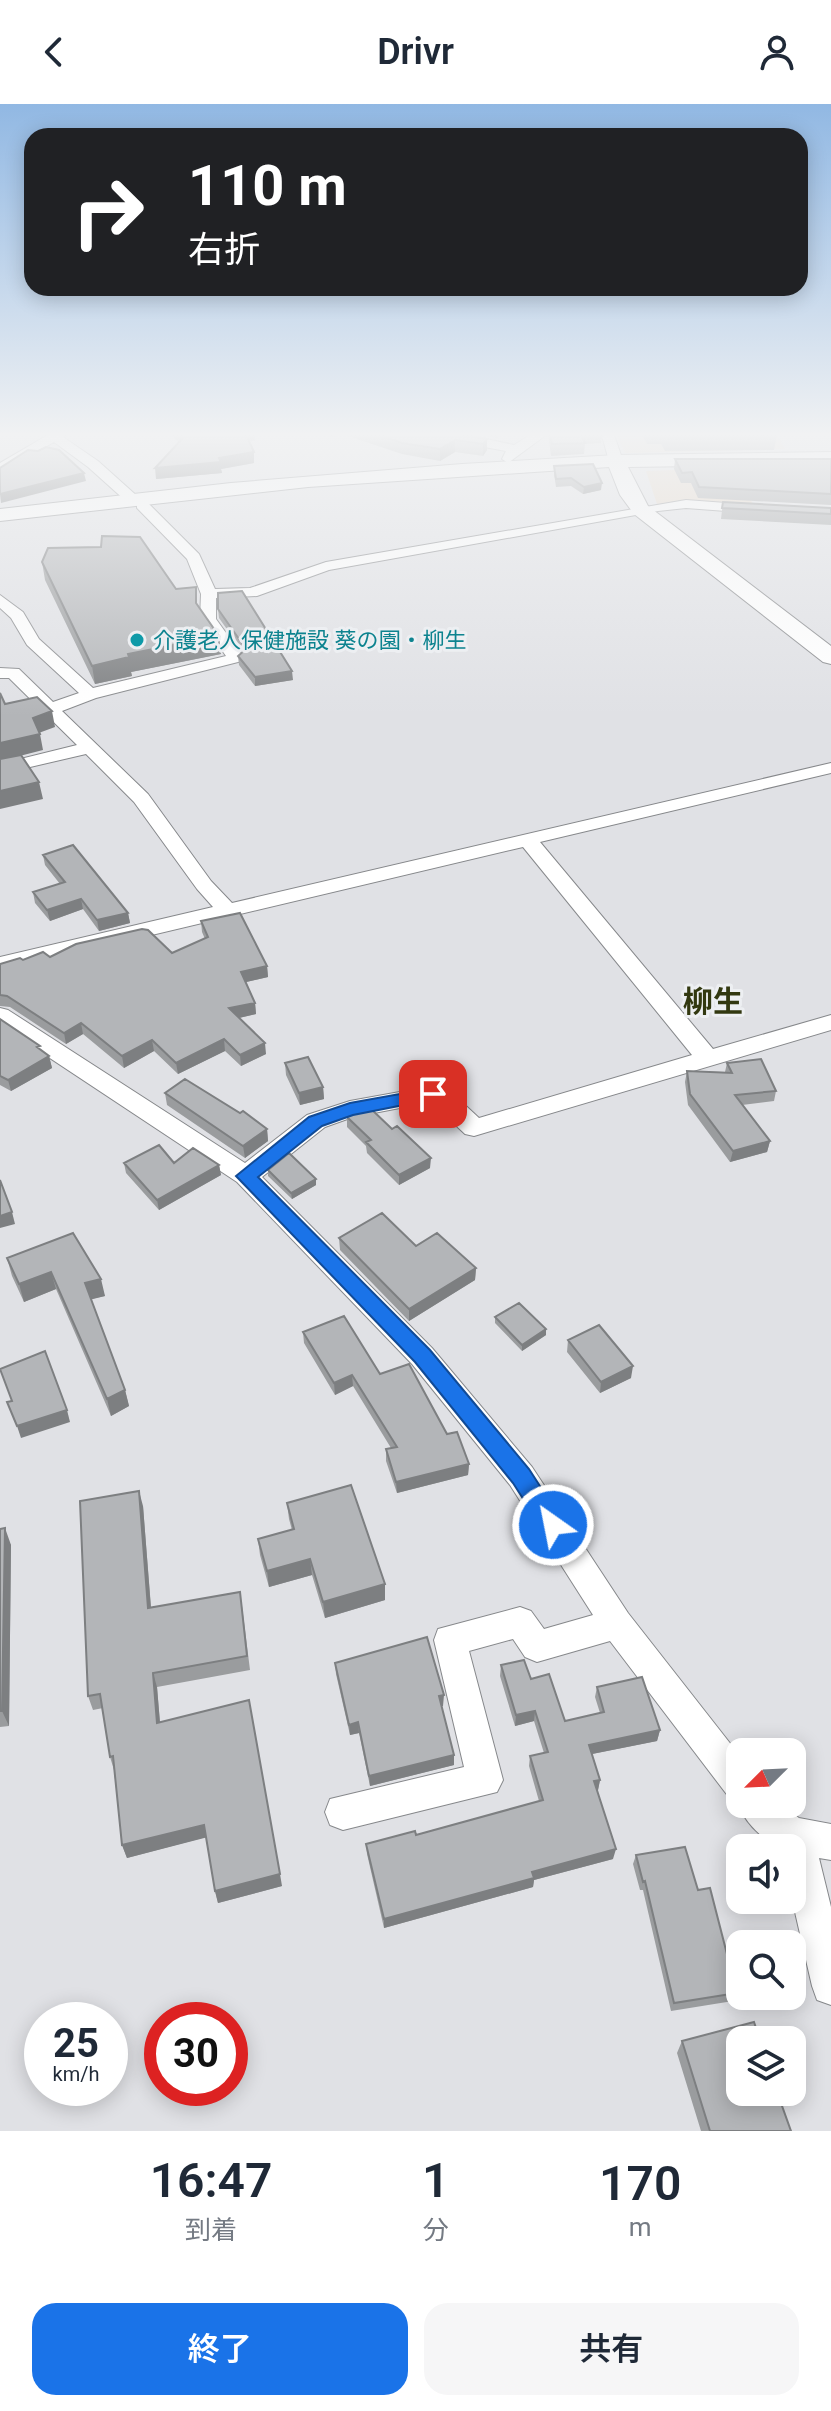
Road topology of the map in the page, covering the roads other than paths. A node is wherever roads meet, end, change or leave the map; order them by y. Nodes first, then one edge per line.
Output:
1 (162, 527) edge
2 (548, 527) edge
3 (662, 527) edge
4 (1, 589) edge
5 (209, 594) junction
6 (831, 657) edge
7 (0, 673) edge
8 (90, 694) junction
9 (49, 710) junction
10 (89, 748) junction
11 (831, 768) edge
12 (0, 769) edge
13 (528, 840) junction
14 (229, 912) junction
15 (0, 964) edge
16 (0, 1015) edge
17 (831, 1022) edge
18 (708, 1059) junction
19 (246, 1176) junction
20 (617, 1624) junction
21 (726, 1766) edge
22 (343, 1812) dead end
23 (772, 1818) edge
24 (814, 1840) edge
25 (831, 1986) edge

1 - 5 street
2 - 5 street
3 - 6 main road
4 - 8 street
5 - 8 street
7 - 9 street
8 - 9 street
9 - 10 street
10 - 12 street
10 - 14 street
11 - 13 street
13 - 14 street
13 - 18 street
14 - 15 street
16 - 19 street
17 - 18 street
18 - 19 street
19 - 20 street
20 - 21 street
20 - 22 street
23 - 24 street
24 - 25 street

